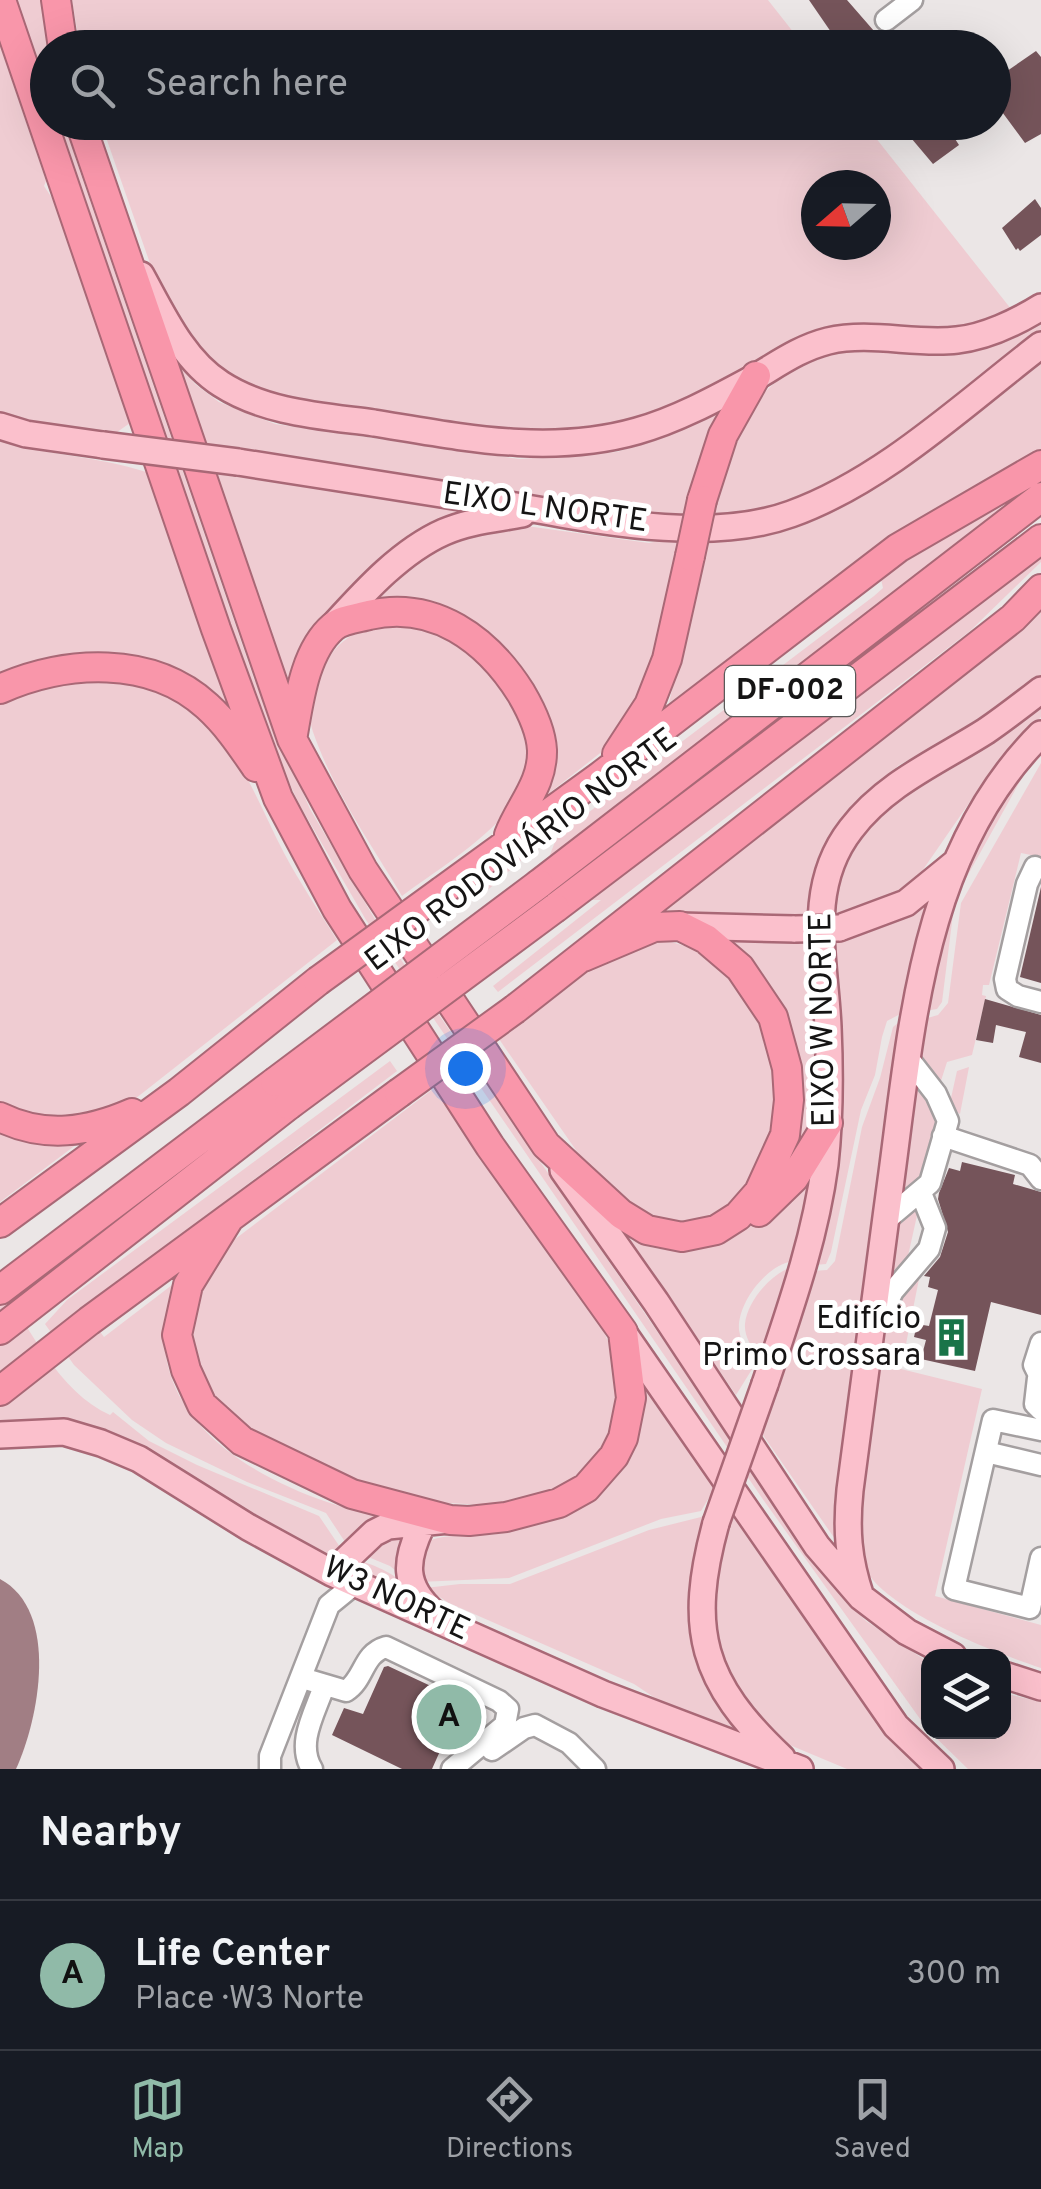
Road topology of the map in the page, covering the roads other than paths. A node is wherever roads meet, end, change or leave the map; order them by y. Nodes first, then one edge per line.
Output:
1 (2, 0) edge
2 (56, 0) edge
3 (912, 0) edge
4 (886, 20) dead end
5 (60, 30) edge
6 (30, 82) edge
7 (50, 140) edge
8 (86, 140) edge
9 (122, 240) junction
10 (1041, 307) edge
11 (1041, 345) edge
12 (756, 376) junction
13 (0, 426) edge
14 (1041, 465) edge
15 (1041, 497) edge
16 (542, 510) junction
17 (1041, 540) edge
18 (1041, 589) edge
19 (334, 625) junction
20 (0, 688) edge
21 (1041, 690) edge
22 (1040, 734) edge
23 (292, 739) junction
24 (599, 777) junction
25 (278, 798) junction
26 (507, 841) junction
27 (956, 862) junction
28 (1035, 867) dead end
29 (680, 926) junction
30 (584, 958) junction
31 (1041, 1002) edge
32 (908, 1058) junction
33 (179, 1092) junction
34 (282, 1094) junction
35 (0, 1117) edge
36 (828, 1123) junction
37 (943, 1136) junction
38 (546, 1145) junction
39 (1041, 1179) edge
40 (921, 1193) junction
41 (6, 1218) edge
42 (228, 1220) junction
43 (886, 1220) junction
44 (716, 1230) junction
45 (0, 1290) edge
46 (0, 1330) edge
47 (623, 1332) junction
48 (870, 1339) junction
49 (1041, 1343) edge
50 (1040, 1378) edge
51 (0, 1391) edge
52 (1041, 1410) edge
53 (1041, 1430) edge
54 (0, 1435) edge
55 (986, 1452) junction
56 (1041, 1465) edge
57 (450, 1520) junction
58 (422, 1525) junction
59 (1041, 1558) edge
60 (332, 1573) junction
61 (356, 1583) junction
62 (861, 1597) junction
63 (329, 1605) junction
64 (1036, 1609) edge
65 (443, 1622) junction
66 (940, 1649) edge
67 (1011, 1677) edge
68 (302, 1678) junction
69 (324, 1686) junction
70 (1041, 1687) edge
71 (495, 1761) edge
72 (934, 1762) edge
73 (795, 1767) edge
74 (270, 1769) edge
75 (312, 1769) edge
76 (452, 1769) edge
77 (466, 1769) edge
78 (594, 1769) edge

1 - 6 highway
2 - 5 highway
3 - 4 street
7 - 25 highway
8 - 9 highway
9 - 12 main road, EIXO L NORTE
9 - 23 highway
10 - 12 main road, EIXO L NORTE
11 - 16 main road, EIXO L NORTE
12 - 24 highway, bridge
13 - 16 main road, EIXO L NORTE, bridge
14 - 24 highway
15 - 34 highway, EIXO RODOVIÁRIO NORTE / DF-002, bridge
16 - 19 main road
17 - 34 highway, EIXO RODOVIÁRIO NORTE / DF-002, bridge
18 - 30 highway
19 - 23 highway
19 - 26 highway
20 - 25 highway
21 - 36 main road, EIXO W NORTE
22 - 27 main road
23 - 38 highway
24 - 26 highway
25 - 47 highway
26 - 33 highway, bridge
27 - 29 main road, bridge
27 - 32 main road
28 - 31 street
29 - 30 highway
29 - 44 highway
30 - 42 highway, bridge
32 - 37 street
32 - 43 main road
33 - 35 highway
33 - 41 highway
34 - 45 highway, EIXO RODOVIÁRIO NORTE / DF-002
34 - 46 highway, EIXO RODOVIÁRIO NORTE / DF-002
36 - 44 highway
36 - 73 main road, EIXO W NORTE, bridge
37 - 39 street
37 - 40 street
38 - 44 highway
38 - 62 main road
40 - 43 street
40 - 48 street
42 - 51 highway
42 - 57 highway
43 - 48 main road
47 - 57 highway
47 - 72 main road
48 - 62 main road
49 - 50 street
50 - 52 street
53 - 55 street
54 - 60 main road, W3 NORTE
55 - 56 street
55 - 64 street
57 - 58 main road
58 - 60 main road
58 - 65 main road
59 - 64 street
60 - 61 main road, W3 NORTE
60 - 63 street
61 - 63 street
61 - 65 main road, W3 NORTE
62 - 66 main road
63 - 68 street
65 - 73 main road, W3 NORTE
67 - 70 main road
68 - 69 street
68 - 74 street
69 - 75 street
69 - 76 street
71 - 77 street
71 - 78 street

